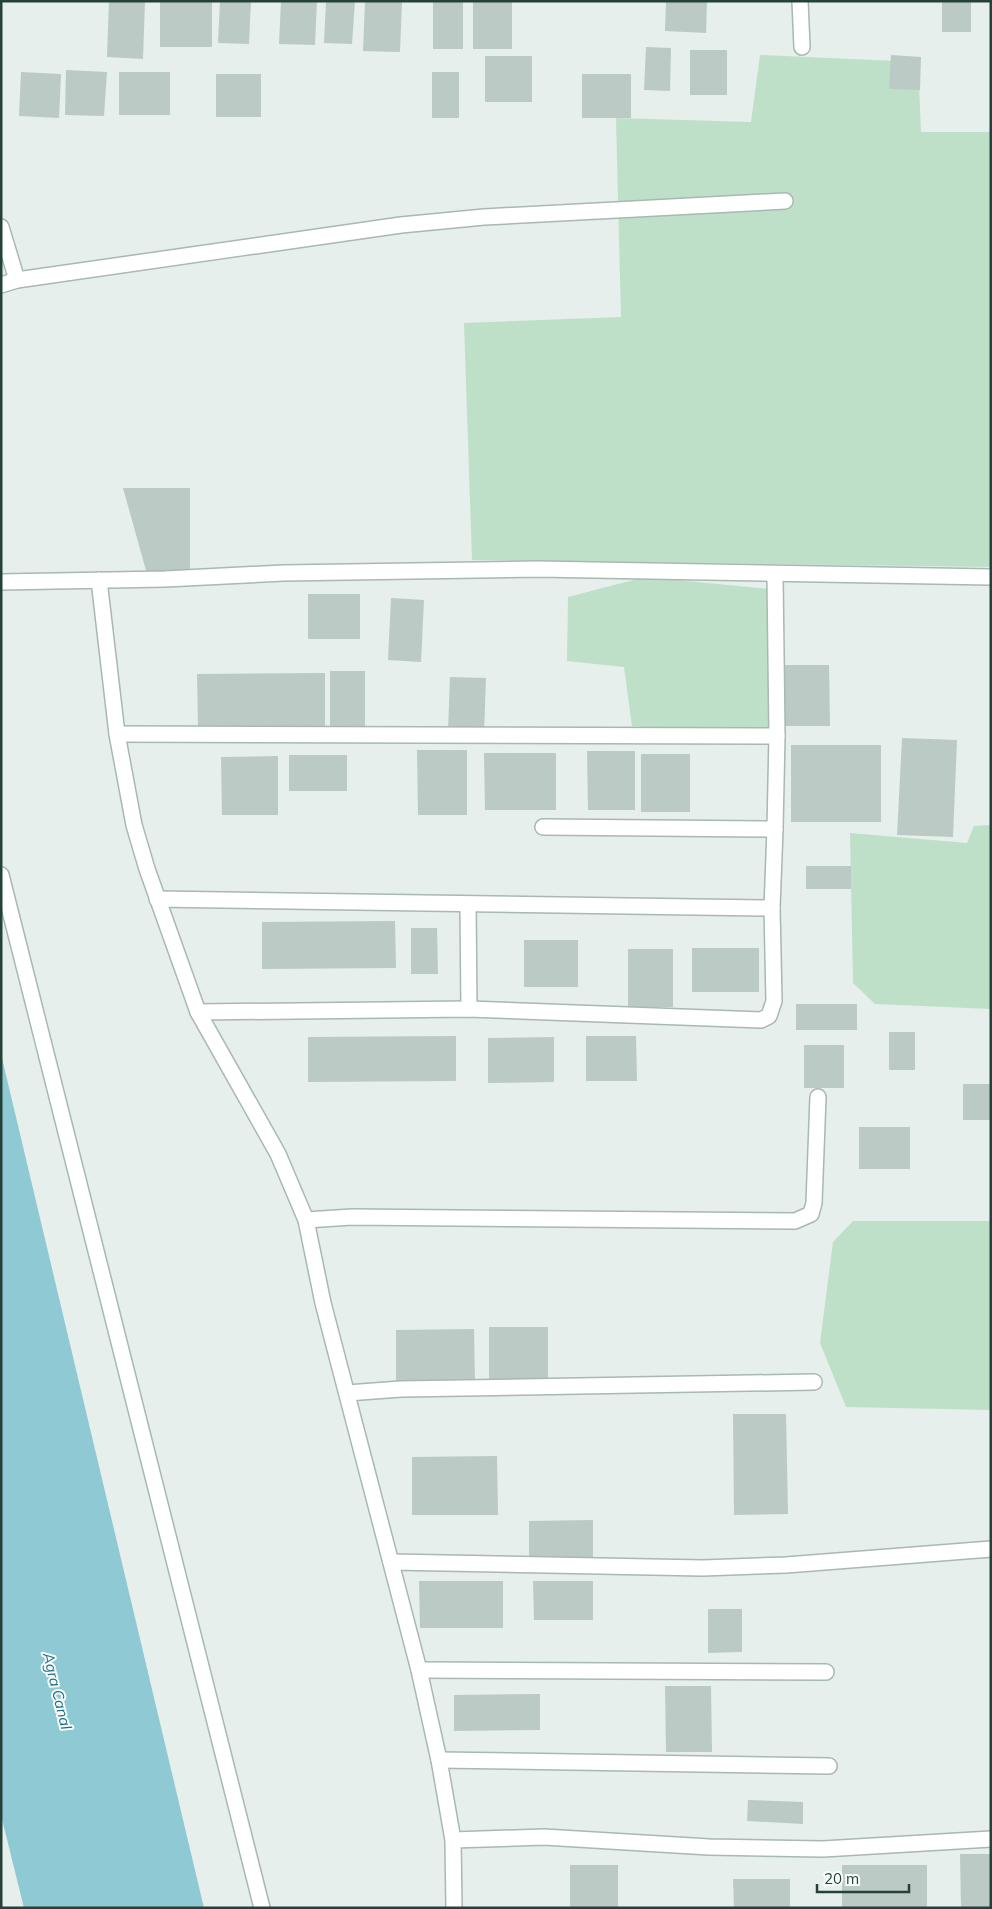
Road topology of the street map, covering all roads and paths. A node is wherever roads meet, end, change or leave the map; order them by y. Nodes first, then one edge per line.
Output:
1 (800, 1) edge
2 (802, 47) dead end
3 (785, 201) dead end
4 (1, 227) edge
5 (17, 280) junction
6 (1, 285) edge
7 (774, 575) junction
8 (991, 577) edge
9 (99, 580) junction
10 (1, 582) edge
11 (118, 734) junction
12 (777, 736) junction
13 (543, 826) dead end
14 (774, 829) junction
15 (1, 875) edge
16 (157, 899) junction
17 (468, 904) junction
18 (772, 908) junction
19 (469, 1009) junction
20 (198, 1012) junction
21 (818, 1097) dead end
22 (306, 1220) junction
23 (814, 1382) dead end
24 (347, 1393) junction
25 (991, 1549) edge
26 (391, 1562) junction
27 (419, 1670) junction
28 (826, 1672) dead end
29 (438, 1760) junction
30 (829, 1766) dead end
31 (991, 1839) edge
32 (453, 1840) junction
33 (262, 1908) edge
34 (454, 1908) edge

1 - 2 street
3 - 5 street
4 - 5 street
5 - 6 street
7 - 8 street
7 - 9 street
7 - 12 street
9 - 10 street
9 - 11 street
11 - 12 street
11 - 16 street
12 - 14 street
13 - 14 street
14 - 18 street
15 - 33 street
16 - 17 street
16 - 20 street
17 - 18 street
17 - 19 street
18 - 19 street
19 - 20 street
20 - 22 street
21 - 22 street
22 - 24 street
23 - 24 street
24 - 26 street
25 - 26 street
26 - 27 street
27 - 28 street
27 - 29 street
29 - 30 street
29 - 32 street
31 - 32 street
32 - 34 street

